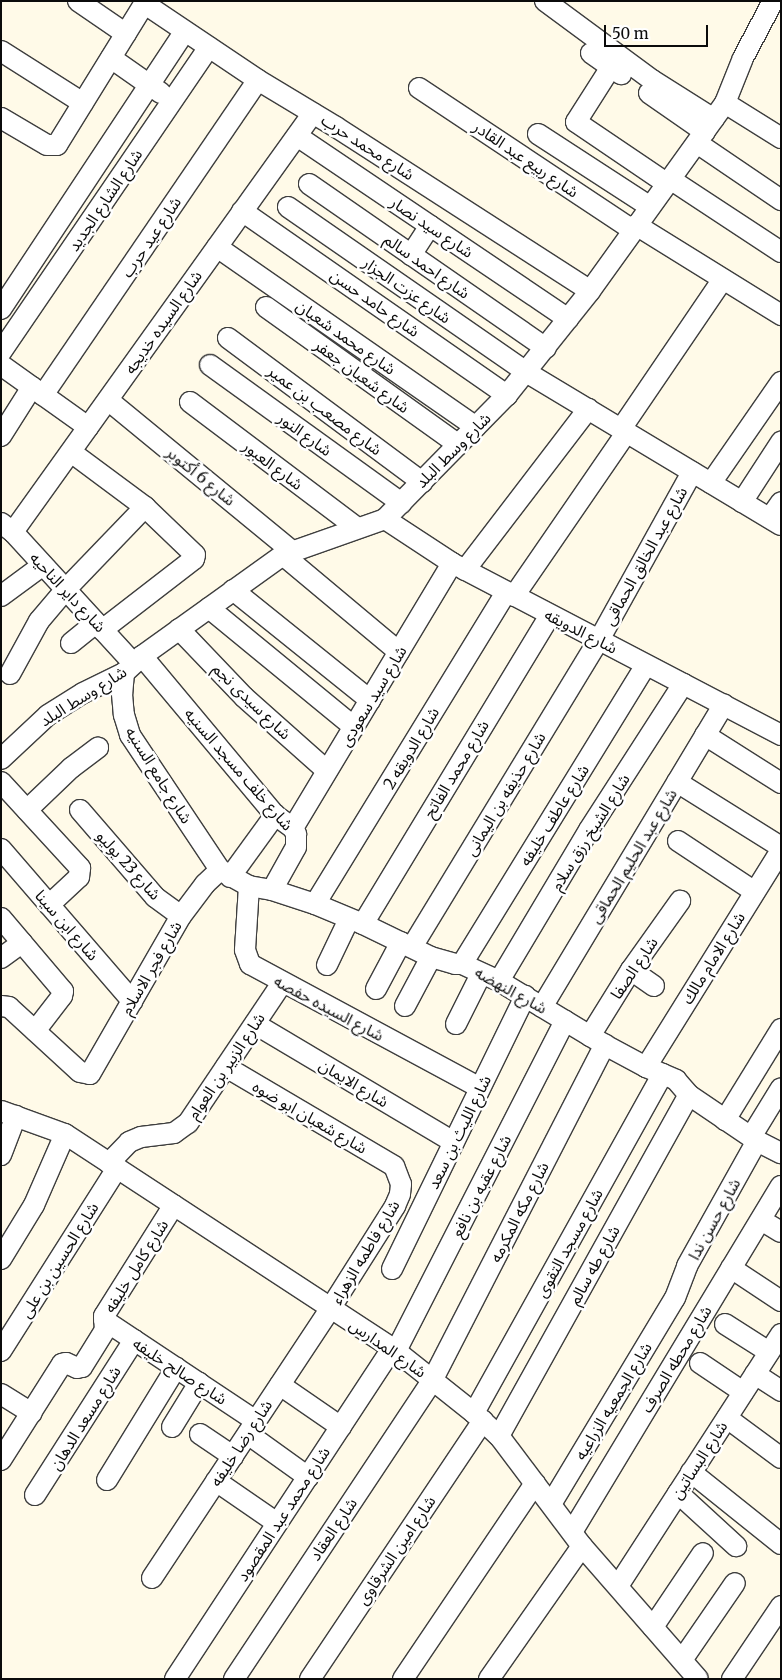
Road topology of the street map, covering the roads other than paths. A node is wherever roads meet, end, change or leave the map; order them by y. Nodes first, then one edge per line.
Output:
1 (78, 1) edge
2 (545, 1) edge
3 (773, 1) edge
4 (146, 3) edge
5 (568, 8) edge
6 (185, 31) junction
7 (126, 34) junction
8 (209, 47) junction
9 (1, 50) edge
10 (591, 53) dead end
11 (111, 58) junction
12 (611, 67) junction
13 (258, 80) junction
14 (151, 86) junction
15 (419, 88) dead end
16 (173, 101) junction
17 (83, 103) junction
18 (313, 113) junction
19 (1, 118) edge
20 (710, 124) junction
21 (538, 134) dead end
22 (297, 136) junction
23 (781, 138) edge
24 (668, 181) junction
25 (309, 184) dead end
26 (781, 200) edge
27 (649, 206) junction
28 (288, 207) dead end
29 (242, 211) junction
30 (430, 226) junction
31 (634, 228) junction
32 (217, 247) junction
33 (781, 252) edge
34 (411, 255) junction
35 (723, 279) junction
36 (590, 291) junction
37 (266, 307) dead end
38 (1, 309) edge
39 (781, 315) edge
40 (568, 319) junction
41 (228, 338) dead end
42 (546, 348) junction
43 (1, 352) edge
44 (1, 365) edge
45 (210, 366) dead end
46 (526, 372) junction
47 (781, 382) edge
48 (38, 391) junction
49 (507, 396) junction
50 (108, 400) junction
51 (190, 402) dead end
52 (588, 409) junction
53 (88, 427) junction
54 (476, 427) junction
55 (623, 431) junction
56 (1, 436) edge
57 (781, 442) edge
58 (459, 445) junction
59 (71, 452) junction
60 (692, 472) junction
61 (422, 482) junction
62 (710, 483) junction
63 (742, 502) junction
64 (401, 503) junction
65 (145, 507) junction
66 (777, 515) edge
67 (385, 519) junction
68 (7, 528) edge
69 (357, 528) junction
70 (288, 554) junction
71 (43, 565) junction
72 (458, 566) junction
73 (66, 589) junction
74 (233, 590) junction
75 (510, 594) junction
76 (1, 596) edge
77 (209, 608) junction
78 (550, 615) junction
79 (99, 626) junction
80 (179, 629) junction
81 (598, 640) junction
82 (71, 643) dead end
83 (399, 652) junction
84 (133, 664) junction
85 (646, 665) junction
86 (10, 674) dead end
87 (683, 684) junction
88 (370, 700) junction
89 (724, 704) junction
90 (354, 727) junction
91 (705, 735) junction
92 (781, 735) edge
93 (98, 748) dead end
94 (1, 759) edge
95 (327, 771) junction
96 (1, 782) edge
97 (677, 782) junction
98 (781, 783) edge
99 (27, 810) junction
100 (80, 810) dead end
101 (275, 815) junction
102 (293, 828) junction
103 (678, 841) dead end
104 (781, 848) edge
105 (1, 849) edge
106 (225, 873) junction
107 (249, 886) junction
108 (272, 890) junction
109 (755, 892) junction
110 (680, 901) dead end
111 (315, 904) junction
112 (49, 905) junction
113 (181, 916) junction
114 (1, 918) edge
115 (356, 921) junction
116 (22, 942) junction
117 (406, 945) junction
118 (431, 956) junction
119 (1, 958) edge
120 (462, 964) junction
121 (328, 965) dead end
122 (631, 970) junction
123 (490, 978) junction
124 (282, 983) junction
125 (654, 986) dead end
126 (376, 989) dead end
127 (525, 996) junction
128 (132, 1001) junction
129 (1, 1006) edge
130 (405, 1006) dead end
131 (542, 1007) junction
132 (565, 1021) junction
133 (255, 1024) junction
134 (456, 1024) dead end
135 (781, 1029) edge
136 (35, 1031) junction
137 (597, 1040) junction
138 (226, 1067) junction
139 (655, 1071) junction
140 (480, 1088) junction
141 (781, 1088) edge
142 (689, 1095) junction
143 (9, 1113) edge
144 (725, 1120) junction
145 (65, 1134) junction
146 (754, 1139) junction
147 (454, 1142) junction
148 (781, 1153) edge
149 (1, 1154) edge
150 (113, 1166) junction
151 (394, 1166) joint
152 (781, 1186) edge
153 (174, 1205) junction
154 (761, 1220) junction
155 (781, 1232) edge
156 (1, 1259) edge
157 (731, 1268) junction
158 (392, 1269) dead end
159 (675, 1298) joint
160 (781, 1301) edge
161 (330, 1309) junction
162 (104, 1320) junction
163 (724, 1324) dead end
164 (781, 1334) edge
165 (134, 1340) junction
166 (394, 1350) junction
167 (1, 1352) edge
168 (769, 1352) junction
169 (700, 1363) dead end
170 (176, 1368) junction
171 (755, 1374) junction
172 (433, 1379) junction
173 (199, 1383) junction
174 (280, 1385) junction
175 (743, 1392) junction
176 (781, 1392) edge
177 (1, 1394) edge
178 (31, 1412) junction
179 (479, 1417) junction
180 (726, 1418) junction
181 (172, 1427) dead end
182 (252, 1427) junction
183 (341, 1427) junction
184 (200, 1434) dead end
185 (498, 1436) junction
186 (233, 1456) junction
187 (781, 1458) edge
188 (1, 1460) edge
189 (692, 1472) junction
190 (308, 1477) junction
191 (107, 1480) dead end
192 (216, 1482) junction
193 (535, 1483) junction
194 (678, 1493) junction
195 (35, 1495) dead end
196 (551, 1504) junction
197 (277, 1523) junction
198 (577, 1539) junction
199 (781, 1544) edge
200 (736, 1546) dead end
201 (702, 1553) dead end
202 (152, 1578) dead end
203 (735, 1583) dead end
204 (618, 1586) junction
205 (781, 1606) edge
206 (653, 1627) junction
207 (682, 1660) junction
208 (175, 1679) edge
209 (234, 1679) edge
210 (310, 1679) edge
211 (403, 1679) edge
212 (489, 1679) edge
213 (698, 1679) edge
214 (732, 1679) edge

1 - 7 street
2 - 5 street
3 - 20 street, شارع وسط البلد
4 - 6 street, شارع محمد حرب
4 - 7 street
5 - 20 street
6 - 8 street, شارع محمد حرب
6 - 14 street
7 - 11 street
8 - 13 street, شارع محمد حرب
8 - 16 street, شارع الشارع الجديد
9 - 17 street
10 - 12 street
11 - 14 street
11 - 17 street
12 - 20 street
12 - 24 street
13 - 18 street, شارع محمد حرب
13 - 48 street, شارع عيد حرب
14 - 16 street
14 - 38 street
15 - 31 street, شارع ربيع عبد القادر
16 - 43 street, شارع الشارع الجديد
17 - 19 street
18 - 22 street, شارع السيده خديجه
18 - 36 street, شارع محمد حرب
20 - 23 street
20 - 24 street, شارع وسط البلد
20 - 26 street
21 - 27 street
22 - 29 street, شارع السيده خديجه
22 - 30 street, شارع سيد نصار
24 - 27 street, شارع وسط البلد
24 - 33 street
25 - 34 street, شارع احمد سالم
27 - 31 street, شارع وسط البلد
28 - 46 street, شارع عزت الجزار
29 - 32 street, شارع السيده خديجه
29 - 49 street, شارع حامد حسن
30 - 34 street
30 - 40 street, شارع سيد نصار
31 - 35 street, شارع ربيع عبد القادر
31 - 36 street, شارع وسط البلد
32 - 50 street, شارع السيده خديجه
32 - 54 street, شارع محمد شعبان
34 - 42 street, شارع احمد سالم
35 - 39 street, شارع ربيع عبد القادر
35 - 55 street, شارع الدويقه 2
36 - 40 street, شارع وسط البلد
37 - 58 street, شارع شعبان جعفر
40 - 42 street, شارع وسط البلد
41 - 61 street, شارع مصعب بن عمير
42 - 46 street, شارع وسط البلد
44 - 48 street
45 - 64 street, شارع النور
46 - 49 street, شارع وسط البلد
46 - 52 street, شارع عزت الجزار
47 - 62 street
48 - 53 street
48 - 56 street, شارع عيد حرب
49 - 54 street, شارع وسط البلد
50 - 53 street, شارع السيده خديجه
50 - 70 street, شارع 6 أكتوبر
51 - 69 street, شارع العبور
52 - 55 street, شارع عزت الجزار
52 - 72 street, شارع سيد سعودى
53 - 59 street, شارع السيده خديجه
54 - 58 street, شارع وسط البلد
55 - 60 street, شارع عزت الجزار
55 - 75 street, شارع الدويقه 2
57 - 63 street
58 - 61 street, شارع وسط البلد
59 - 65 street
59 - 68 street, شارع السيده خديجه
60 - 62 street, شارع عزت الجزار
60 - 81 street, شارع عبد الخالق الحماقى
61 - 64 street, شارع وسط البلد
62 - 63 street, شارع عزت الجزار
63 - 66 street, شارع عزت الجزار
64 - 67 street, شارع وسط البلد
65 - 73 street
65 - 79 street
67 - 69 street, شارع وسط البلد
67 - 72 street, شارع الدويقه
68 - 71 street, شارع داير الناحيه
69 - 70 street, شارع وسط البلد
70 - 74 street, شارع وسط البلد
70 - 83 street, شارع 6 أكتوبر
71 - 73 street, شارع داير الناحيه
71 - 76 street
72 - 75 street, شارع الدويقه
72 - 83 street, شارع سيد سعودى
73 - 79 street, شارع داير الناحيه
73 - 86 street
74 - 77 street, شارع وسط البلد
74 - 88 street
75 - 78 street, شارع الدويقه
75 - 111 street, شارع الدويقه 2
77 - 80 street, شارع وسط البلد
77 - 90 street
78 - 81 street, شارع الدويقه
78 - 115 street, شارع محمد الفاتح
79 - 82 street
79 - 84 street, شارع داير الناحيه
80 - 84 street, شارع وسط البلد
80 - 95 street, شارع سيدى نجم
81 - 85 street, شارع الدويقه
81 - 117 street, شارع حذيفه بن اليمانى
83 - 88 street, شارع سيد سعودى
84 - 94 street, شارع وسط البلد
84 - 101 street, شارع خلف مسجد السنيه
84 - 106 street, شارع جامع السنيه
85 - 87 street, شارع الدويقه
85 - 120 street, شارع عاطف خليفه
87 - 89 street, شارع الدويقه
87 - 123 street, شارع الشيخ رزق سلام
88 - 90 street, شارع سيد سعودى
89 - 91 street, شارع عبد الحليم الحماقى
89 - 92 street, شارع الدويقه
90 - 95 street, شارع سيد سعودى
91 - 97 street, شارع عبد الحليم الحماقى
91 - 98 street
93 - 99 street
95 - 102 street, شارع سيد سعودى
96 - 99 street
97 - 104 street
97 - 131 street, شارع عبد الحليم الحماقى
99 - 112 street
100 - 113 street, شارع 23 يوليو
101 - 102 street, شارع خلف مسجد السنيه
101 - 106 street, شارع فجر الاسلام
102 - 108 street, شارع خلف مسجد السنيه
103 - 109 street
104 - 109 street, شارع الامام مالك
105 - 112 street, شارع ابن سينا
106 - 107 street, شارع النهضه
106 - 113 street, شارع فجر الاسلام
107 - 108 street, شارع النهضه
107 - 124 street, شارع السيده حفصه
108 - 111 street, شارع النهضه
109 - 139 street, شارع الامام مالك
110 - 122 street, شارع الصفا
111 - 115 street, شارع النهضه
112 - 128 street, شارع ابن سينا
113 - 128 street, شارع فجر الاسلام
114 - 116 street
115 - 117 street, شارع النهضه
115 - 121 street, شارع محمد الفاتح
116 - 119 street
116 - 136 street
117 - 118 street, شارع النهضه
117 - 126 street, شارع حذيفه بن اليمانى
118 - 120 street, شارع النهضه
118 - 130 street
120 - 123 street, شارع النهضه
122 - 125 street
122 - 137 street, شارع الصفا
123 - 127 street, شارع النهضه
123 - 134 street, شارع الشيخ رزق سلام
124 - 133 street, شارع الزبير بن العوام
124 - 140 street, شارع السيده حفصه
127 - 131 street, شارع النهضه
127 - 140 street, شارع الليث بن سعد
128 - 136 street, شارع فجر الاسلام
129 - 136 street
131 - 132 street, شارع النهضه
132 - 137 street, شارع النهضه
132 - 166 street, شارع عقبه بن نافع
133 - 138 street, شارع الزبير بن العوام
133 - 147 street, شارع الايمان
135 - 144 street
137 - 139 street, شارع النهضه
137 - 172 street, شارع مكه المكرمه
138 - 150 street, شارع الزبير بن العوام
138 - 151 street, شارع شعبان ابو ضوه
139 - 142 street, شارع النهضه
139 - 179 street, شارع مسجد التقوى
140 - 147 street, شارع الليث بن سعد
141 - 146 street, شارع حسن ندا
142 - 144 street, شارع النهضه
142 - 185 street, شارع طه سالم
143 - 145 street, شارع المدارس
143 - 149 street
144 - 146 street, شارع النهضه
145 - 150 street, شارع المدارس
145 - 156 street
146 - 148 street, شارع النهضه
146 - 159 street, شارع حسن ندا
147 - 158 street, شارع الليث بن سعد
150 - 153 street, شارع المدارس
150 - 167 street, شارع الحسين بن على
151 - 161 street, شارع فاطمه الزهراء
152 - 154 street, شارع محطه الصرف
153 - 161 street, شارع المدارس
153 - 162 street, شارع كامل خليفه
154 - 155 street
154 - 157 street, شارع محطه الصرف
157 - 160 street
157 - 198 street, شارع محطه الصرف
159 - 196 street, شارع الجمعيه الزراعيه
161 - 166 street, شارع المدارس
161 - 174 street, شارع رضا خليفه
162 - 165 street, شارع صالح خليفه
162 - 178 street, شارع كامل خليفه
163 - 168 street
164 - 168 street, شارع البساتين
165 - 170 street, شارع صالح خليفه
165 - 195 street, شارع مسعد الدهان
166 - 172 street, شارع المدارس
166 - 183 street, شارع محمد عبد المقصود
168 - 171 street, شارع البساتين
169 - 175 street
170 - 173 street, شارع صالح خليفه
170 - 191 street
171 - 175 street, شارع البساتين
171 - 176 street
172 - 179 street, شارع المدارس
172 - 209 street, شارع العقاد
173 - 181 street
173 - 182 street, شارع صالح خليفه
174 - 182 street, شارع رضا خليفه
174 - 183 street
175 - 180 street, شارع البساتين
177 - 178 street
178 - 188 street, شارع كامل خليفه
179 - 185 street, شارع المدارس
179 - 210 street, شارع امين الشرقاوى
180 - 187 street
180 - 189 street, شارع البساتين
182 - 186 street, شارع رضا خليفه
182 - 190 street, شارع صالح خليفه
183 - 190 street, شارع محمد عبد المقصود
184 - 186 street
185 - 193 street, شارع المدارس
186 - 192 street, شارع رضا خليفه
189 - 194 street, شارع البساتين
189 - 199 street
190 - 197 street, شارع محمد عبد المقصود
192 - 197 street
192 - 202 street, شارع رضا خليفه
193 - 196 street, شارع المدارس
193 - 211 street
194 - 200 street
194 - 204 street, شارع البساتين
196 - 198 street, شارع المدارس
197 - 208 street, شارع محمد عبد المقصود
198 - 204 street, شارع المدارس
198 - 212 street, شارع محطه الصرف
201 - 206 street
203 - 207 street
204 - 206 street, شارع المدارس
205 - 214 street
206 - 207 street, شارع المدارس
207 - 213 street, شارع المدارس

